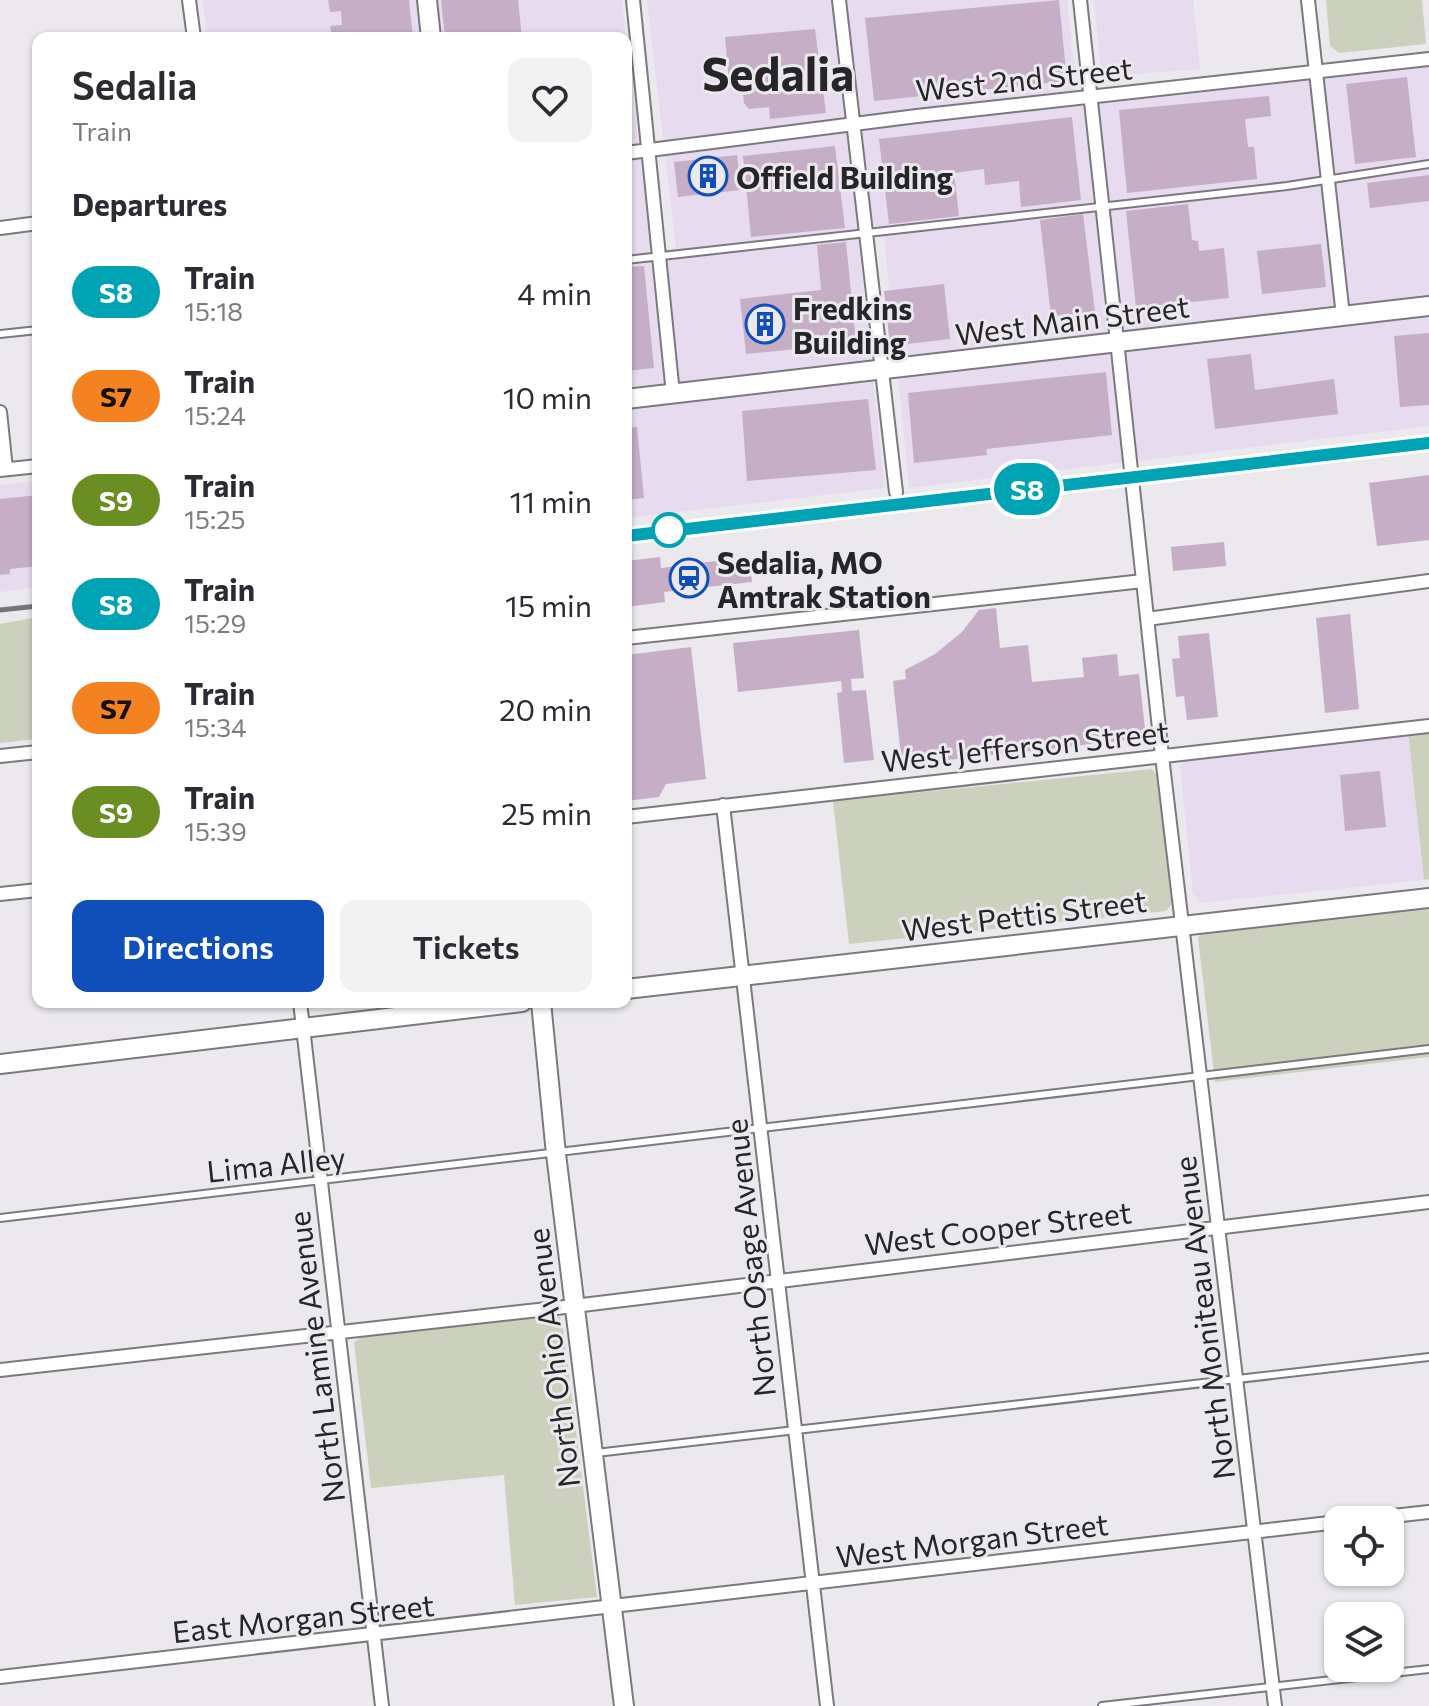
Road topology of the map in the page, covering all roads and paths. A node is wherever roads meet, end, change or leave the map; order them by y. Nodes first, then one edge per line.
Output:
1 (189, 0) edge
2 (427, 0) edge
3 (633, 0) edge
4 (839, 0) edge
5 (1080, 0) edge
6 (1308, 0) edge
7 (193, 32) edge
8 (430, 32) edge
9 (1429, 59) edge
10 (1316, 73) junction
11 (1091, 97) junction
12 (856, 124) junction
13 (649, 151) junction
14 (632, 152) edge
15 (1429, 164) edge
16 (1327, 179) junction
17 (1104, 207) junction
18 (32, 224) edge
19 (0, 228) edge
20 (868, 233) junction
21 (662, 256) junction
22 (632, 259) edge
23 (1429, 306) edge
24 (1343, 316) junction
25 (32, 331) edge
26 (0, 334) edge
27 (1119, 341) junction
28 (883, 369) junction
29 (673, 394) junction
30 (632, 398) edge
31 (0, 412) edge
32 (32, 467) edge
33 (3, 469) edge
34 (896, 492) dead end
35 (1143, 581) junction
36 (1429, 581) edge
37 (1147, 619) junction
38 (632, 637) edge
39 (1429, 726) edge
40 (32, 753) edge
41 (0, 756) edge
42 (1162, 756) junction
43 (723, 805) junction
44 (632, 816) edge
45 (32, 891) edge
46 (0, 894) edge
47 (1429, 898) edge
48 (1183, 924) junction
49 (743, 975) junction
50 (632, 988) edge
51 (301, 1008) edge
52 (471, 1008) edge
53 (542, 1008) edge
54 (303, 1028) junction
55 (1429, 1049) edge
56 (0, 1064) edge
57 (1200, 1075) junction
58 (761, 1129) junction
59 (556, 1154) junction
60 (320, 1181) junction
61 (1429, 1202) edge
62 (0, 1218) edge
63 (1217, 1227) junction
64 (778, 1280) junction
65 (574, 1306) junction
66 (338, 1332) junction
67 (1429, 1357) edge
68 (0, 1370) edge
69 (1236, 1380) junction
70 (795, 1431) junction
71 (592, 1453) junction
72 (1429, 1512) edge
73 (1404, 1515) edge
74 (1324, 1524) edge
75 (1254, 1532) junction
76 (813, 1584) junction
77 (611, 1608) junction
78 (374, 1635) junction
79 (1429, 1669) edge
80 (0, 1677) edge
81 (1272, 1687) junction
82 (382, 1706) edge
83 (624, 1706) edge
84 (827, 1706) edge
85 (1102, 1706) edge
86 (1275, 1706) edge

1 - 7 street
2 - 8 main road
3 - 13 street
4 - 12 street
5 - 11 street, North Moniteau Avenue
6 - 10 street
9 - 10 street, West 2nd Street
10 - 11 street, West 2nd Street
10 - 16 street
11 - 12 street, West 2nd Street
11 - 17 street, North Moniteau Avenue
12 - 13 street, West 2nd Street
12 - 20 street
13 - 14 street, West 2nd Street
13 - 21 street
15 - 16 lane
16 - 17 lane
16 - 24 street
17 - 20 lane
17 - 27 street, North Moniteau Avenue
18 - 19 street
20 - 21 lane
20 - 28 street
21 - 22 lane
21 - 29 street
23 - 24 main road, West Main Street
24 - 27 main road, West Main Street
25 - 26 lane
27 - 28 main road, West Main Street
27 - 35 street, North Moniteau Avenue
28 - 29 main road, West Main Street
28 - 34 street
29 - 30 main road, West Main Street
31 - 33 street
32 - 33 street
35 - 37 street, North Moniteau Avenue
35 - 38 street
36 - 37 street
37 - 42 street, North Moniteau Avenue
39 - 42 street, West Jefferson Street
40 - 41 street
42 - 43 street, West Jefferson Street
42 - 48 street, North Moniteau Avenue
43 - 44 street, West Jefferson Street
43 - 49 street, North Osage Avenue
45 - 46 street
47 - 48 main road, West Pettis Street
48 - 49 main road, West Pettis Street
48 - 57 street, North Moniteau Avenue
49 - 50 main road, West Pettis Street
49 - 58 street, North Osage Avenue
51 - 54 street, North Lamine Avenue
52 - 54 main road
53 - 59 main road, North Ohio Avenue
54 - 56 main road
54 - 60 street, North Lamine Avenue
55 - 57 lane, Lima Alley
57 - 58 lane, Lima Alley
57 - 63 street, North Moniteau Avenue
58 - 59 lane, Lima Alley
58 - 64 street, North Osage Avenue
59 - 60 lane, Lima Alley
59 - 65 main road, North Ohio Avenue
60 - 62 lane, Lima Alley
60 - 66 street, North Lamine Avenue
61 - 63 street, West Cooper Street
63 - 64 street, West Cooper Street
63 - 69 street, North Moniteau Avenue
64 - 65 street, West Cooper Street
64 - 70 street, North Osage Avenue
65 - 66 street, West Cooper Street
65 - 71 main road, North Ohio Avenue
66 - 68 street, West Cooper Street
66 - 78 street, North Lamine Avenue
67 - 69 lane
69 - 70 lane
69 - 75 street, North Moniteau Avenue
70 - 71 lane
70 - 76 street, North Osage Avenue
71 - 77 main road, North Ohio Avenue
72 - 73 street
74 - 75 street, West Morgan Street
75 - 76 street, West Morgan Street
75 - 81 street, North Moniteau Avenue
76 - 77 street, West Morgan Street
76 - 84 street, North Osage Avenue
77 - 78 street, East Morgan Street
77 - 83 main road, North Ohio Avenue
78 - 80 street, East Morgan Street
78 - 82 street, North Lamine Avenue
79 - 81 lane
81 - 85 lane
81 - 86 street, North Moniteau Avenue

